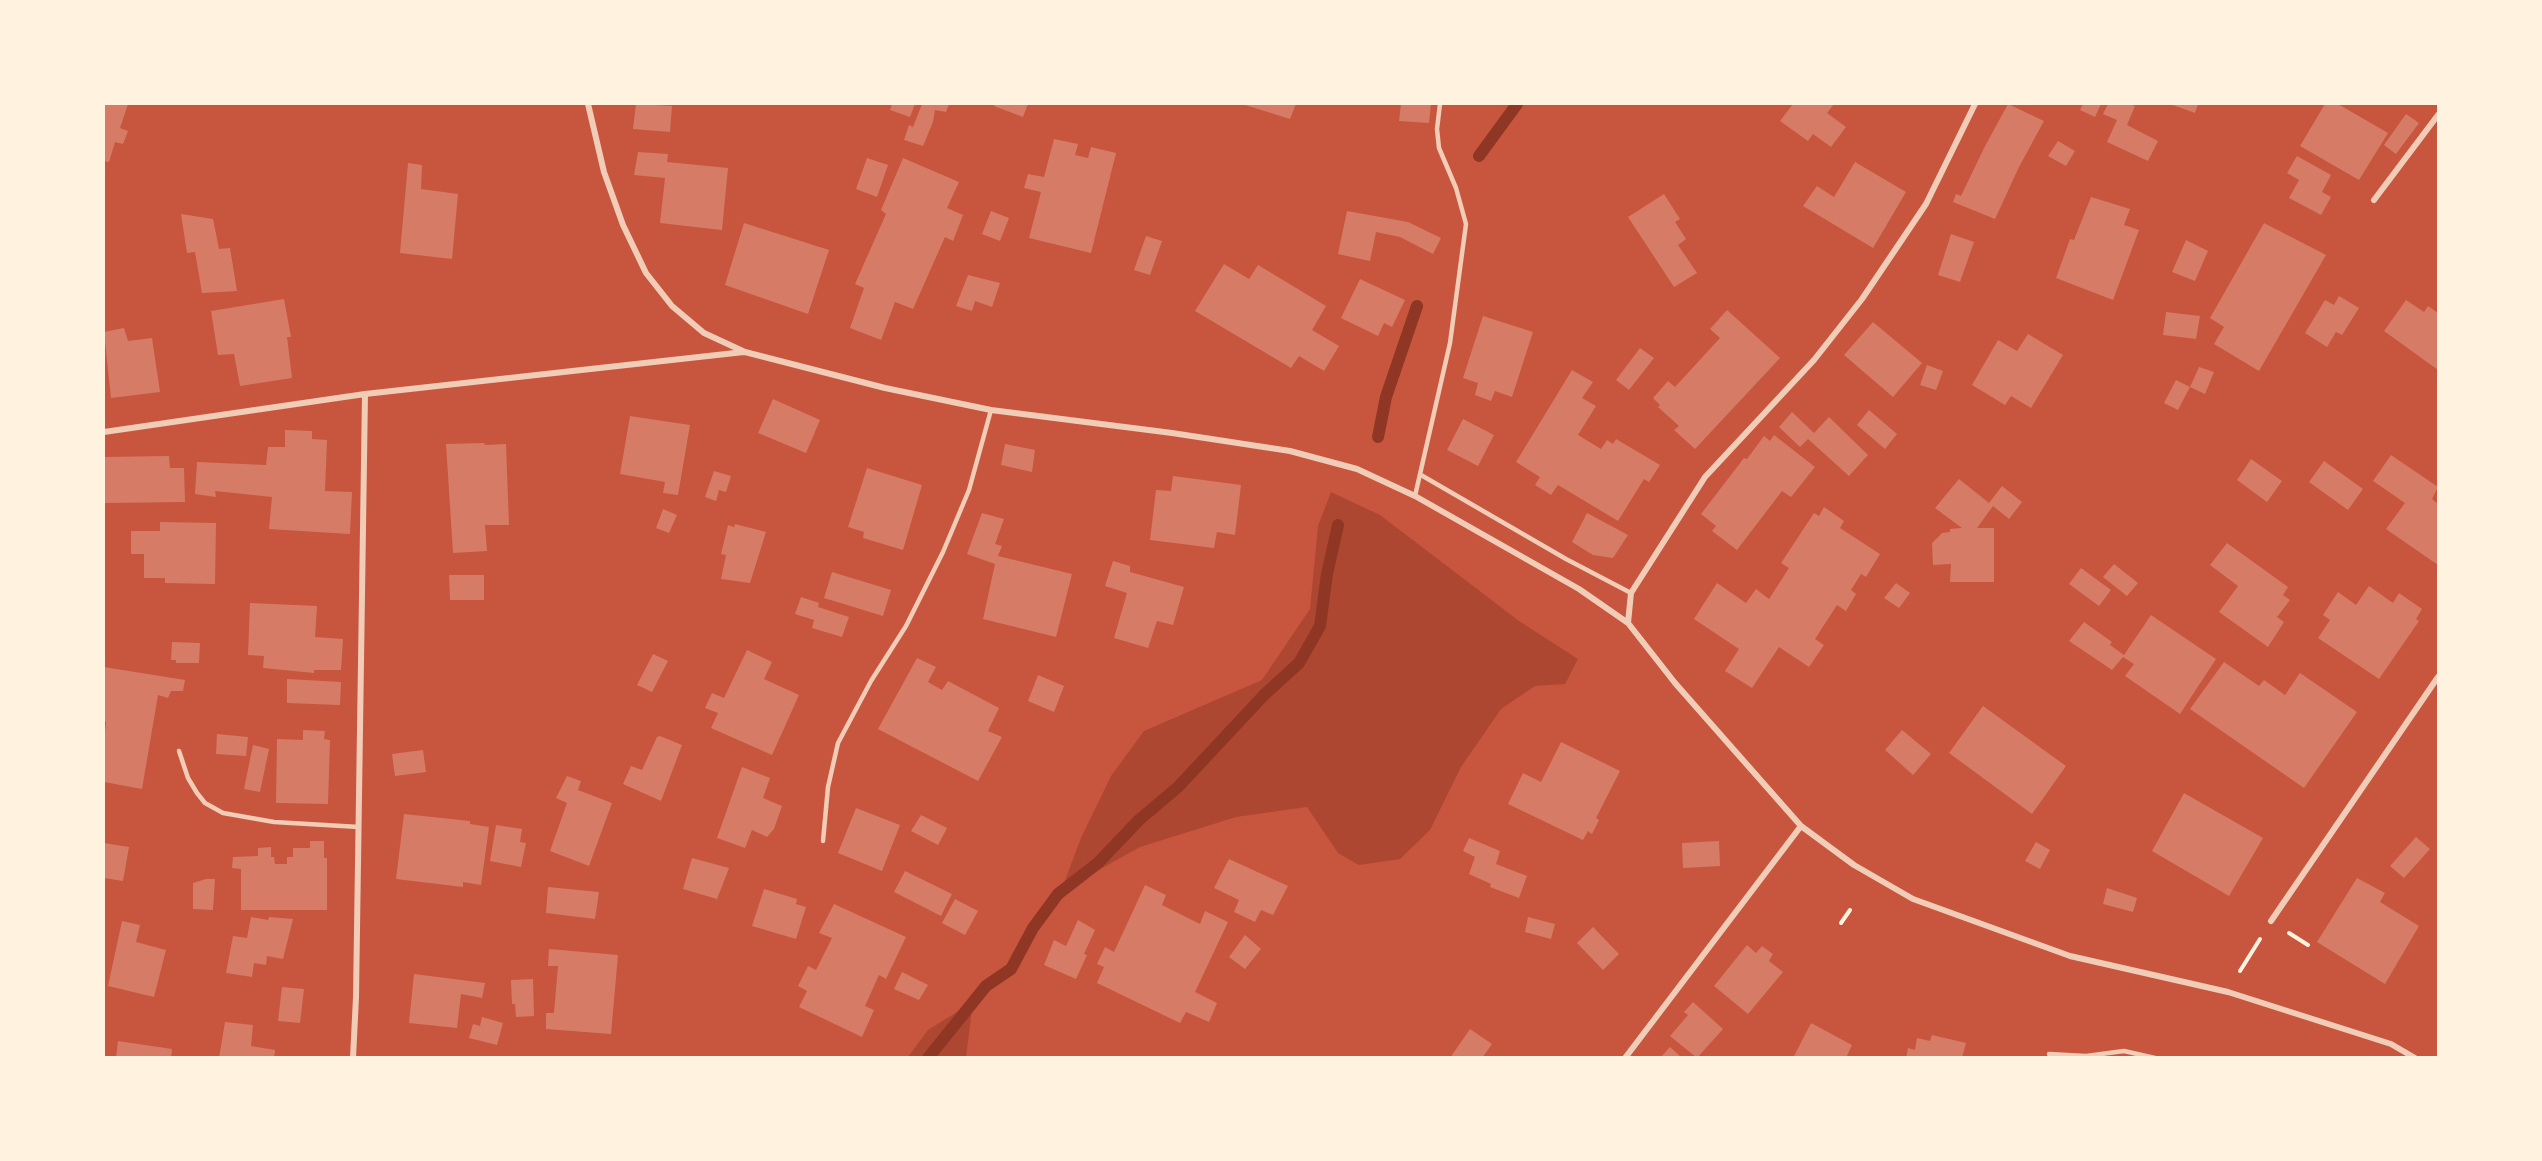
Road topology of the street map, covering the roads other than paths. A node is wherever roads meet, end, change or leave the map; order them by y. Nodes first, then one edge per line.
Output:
1 (588, 104) edge
2 (1440, 104) edge
3 (1975, 104) edge
4 (2439, 115) edge
5 (2374, 200) dead end
6 (745, 352) junction
7 (365, 394) junction
8 (991, 410) junction
9 (104, 432) edge
10 (1421, 475) junction
11 (1415, 496) junction
12 (1631, 593) junction
13 (1628, 623) junction
14 (2439, 677) edge
15 (179, 751) dead end
16 (1801, 826) junction
17 (358, 828) junction
18 (823, 841) dead end
19 (2271, 921) road end
20 (2049, 1054) dead end
21 (353, 1058) edge
22 (1625, 1058) edge
23 (2155, 1058) edge
24 (2415, 1058) edge

1 - 6 street
2 - 10 lane
3 - 12 street
4 - 5 street
6 - 7 street
6 - 8 street
7 - 9 street
7 - 17 street
8 - 11 street
8 - 18 lane
10 - 11 lane
10 - 12 lane
11 - 13 street
12 - 13 street
13 - 16 street
14 - 19 street
15 - 17 lane
16 - 22 street
16 - 24 street
17 - 21 street
20 - 23 lane

